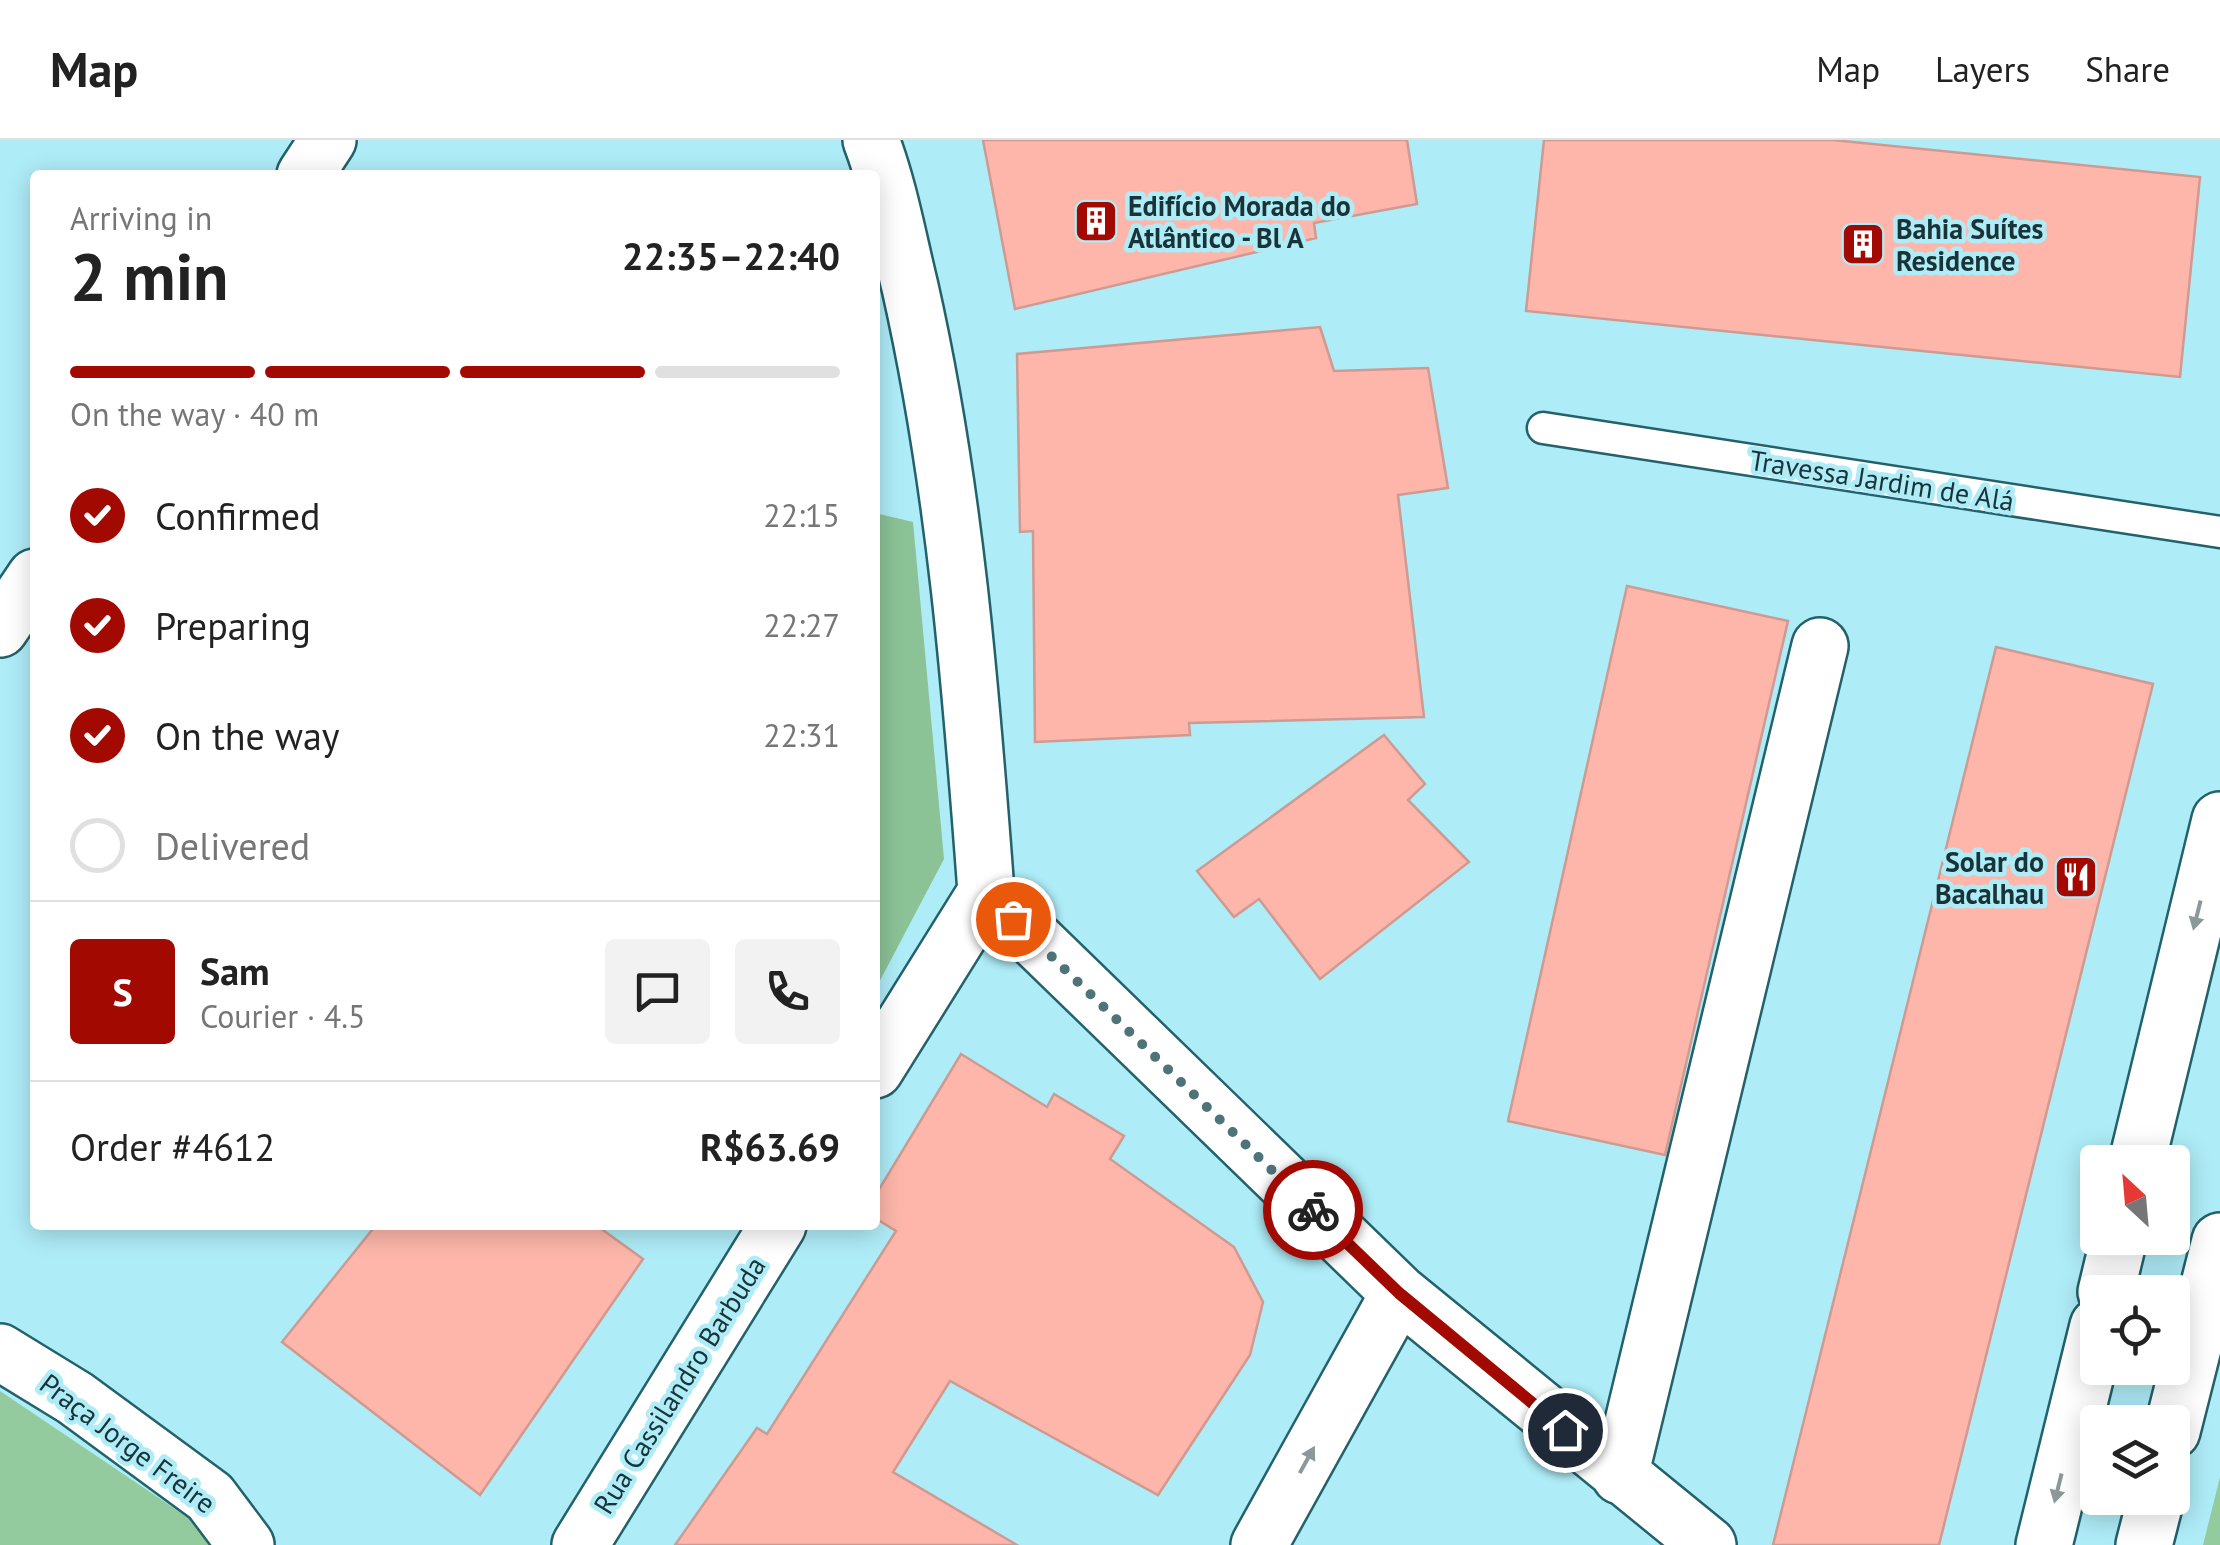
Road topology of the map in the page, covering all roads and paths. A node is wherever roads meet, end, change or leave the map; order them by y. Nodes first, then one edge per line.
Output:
1 (328, 140) edge
2 (871, 140) edge
3 (308, 170) edge
4 (1543, 428) dead end
5 (2220, 532) edge
6 (30, 584) edge
7 (0, 628) edge
8 (1820, 646) dead end
9 (2220, 820) edge
10 (986, 892) junction
11 (880, 1062) edge
12 (2141, 1145) edge
13 (775, 1230) edge
14 (2220, 1240) edge
15 (1399, 1293) junction
16 (0, 1352) edge
17 (2083, 1385) edge
18 (2179, 1405) edge
19 (1620, 1476) junction
20 (2152, 1515) edge
21 (246, 1545) edge
22 (580, 1545) edge
23 (1260, 1545) edge
24 (1708, 1545) edge
25 (2044, 1545) edge
26 (2144, 1545) edge

1 - 3 street
2 - 10 street
4 - 5 lane, Travessa Jardim de Alá
6 - 7 street
8 - 19 street
9 -> 12 street
10 - 11 street
10 - 15 street
13 - 22 street, Rua Cassilandro Barbuda
14 - 18 street
15 - 19 street
23 -> 15 street
16 - 21 street, Praça Jorge Freire
17 -> 25 street
19 - 24 street
20 - 26 street

